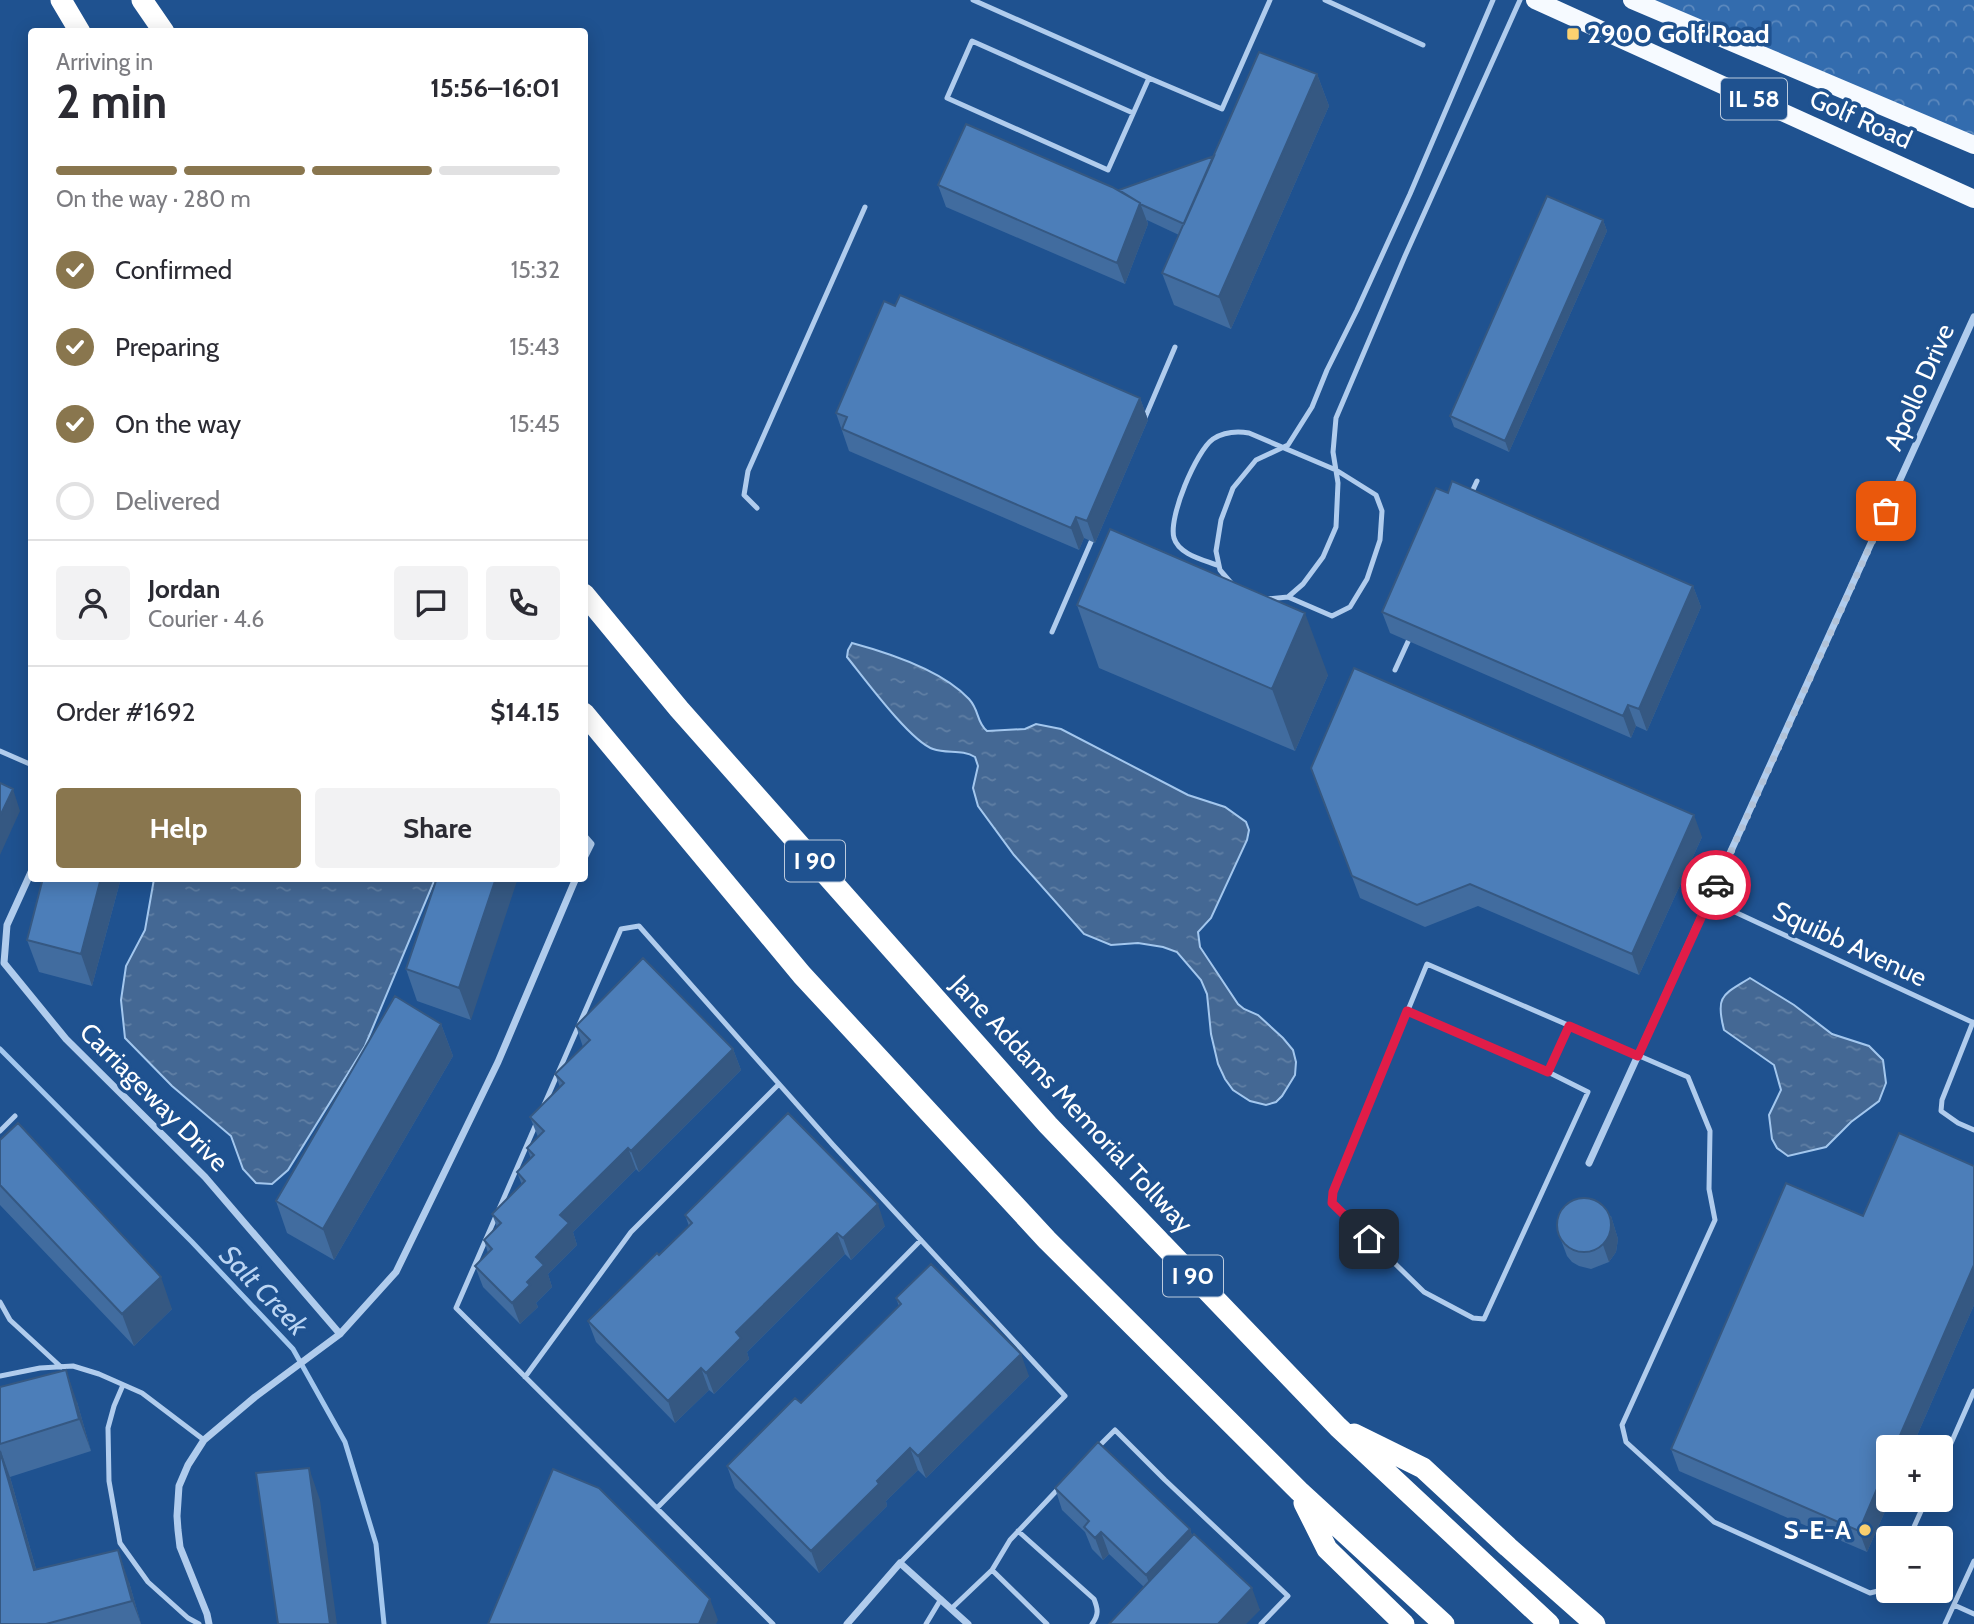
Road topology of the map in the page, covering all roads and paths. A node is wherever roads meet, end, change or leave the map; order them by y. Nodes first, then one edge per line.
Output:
1 (61, 0) edge
2 (142, 0) edge
3 (973, 0) edge
4 (1270, 0) edge
5 (1325, 0) edge
6 (1493, 0) edge
7 (1520, 0) edge
8 (1535, 0) edge
9 (1632, 0) edge
10 (78, 28) edge
11 (161, 28) edge
12 (1423, 45) dead end
13 (1149, 78) junction
14 (1133, 113) junction
15 (1974, 145) edge
16 (1974, 199) edge
17 (865, 208) dead end
18 (1974, 317) edge
19 (1175, 347) dead end
20 (1143, 423) dead end
21 (1284, 447) junction
22 (1336, 470) junction
23 (1476, 481) dead end
24 (1466, 506) edge
25 (757, 508) dead end
26 (1099, 523) dead end
27 (1219, 566) junction
28 (1234, 587) edge
29 (1288, 597) junction
30 (588, 599) edge
31 (1264, 599) edge
32 (1052, 632) dead end
33 (1412, 632) edge
34 (1395, 670) dead end
35 (588, 718) edge
36 (0, 751) edge
37 (28, 763) edge
38 (28, 879) edge
39 (574, 882) edge
40 (1709, 900) junction
41 (1407, 1011) junction
42 (1974, 1023) edge
43 (1569, 1026) junction
44 (1638, 1056) junction
45 (1548, 1072) junction
46 (779, 1084) junction
47 (544, 1106) edge
48 (15, 1116) dead end
49 (539, 1119) edge
50 (1974, 1130) edge
51 (0, 1131) edge
52 (1589, 1163) dead end
53 (921, 1240) junction
54 (0, 1302) edge
55 (340, 1334) junction
56 (61, 1367) junction
57 (0, 1376) edge
58 (525, 1377) junction
59 (123, 1385) junction
60 (1974, 1391) edge
61 (1338, 1427) junction
62 (1953, 1439) edge
63 (204, 1440) junction
64 (1088, 1458) edge
65 (1060, 1486) edge
66 (1298, 1491) junction
67 (657, 1508) junction
68 (1018, 1531) junction
69 (1974, 1561) edge
70 (900, 1563) junction
71 (992, 1570) junction
72 (1876, 1592) edge
73 (941, 1599) junction
74 (1954, 1605) junction
75 (952, 1608) junction
76 (1974, 1614) edge
77 (199, 1624) edge
78 (209, 1624) edge
79 (773, 1624) edge
80 (847, 1624) edge
81 (926, 1624) edge
82 (968, 1624) edge
83 (1046, 1624) edge
84 (1092, 1624) edge
85 (1261, 1624) edge
86 (1404, 1624) edge
87 (1444, 1624) edge
88 (1549, 1624) edge
89 (1595, 1624) edge
90 (1945, 1624) edge

1 - 10 highway
2 - 11 highway
3 - 13 lane
4 - 13 lane
5 - 12 lane
6 - 21 lane
7 - 22 lane
8 - 16 main road, Golf Road / IL 58
9 - 15 main road, Golf Road / IL 58
13 - 14 lane
14 - 14 lane
17 - 25 lane
18 - 40 street, Apollo Drive
19 - 20 lane
21 - 22 lane
21 - 27 lane
21 - 27 lane
22 - 29 lane
22 - 29 lane
23 - 24 lane
26 - 32 lane
27 - 28 lane
29 - 31 lane
30 - 61 highway, Jane Addams Memorial Tollway / I 90
33 - 34 lane
35 - 66 highway
36 - 37 lane
38 - 55 street, Carriageway Drive
39 - 55 street
40 - 42 lane, Squibb Avenue
40 - 44 street, Apollo Drive
41 - 43 lane
41 - 45 lane
41 - 45 lane
42 - 50 lane
43 - 44 lane
43 - 45 lane
44 - 52 street, Apollo Drive
44 - 72 lane
46 - 47 lane
46 - 53 lane
46 - 58 lane
48 - 51 lane
49 - 58 lane
53 - 67 lane
53 - 70 lane
54 - 56 lane
55 - 63 street
56 - 57 lane
56 - 59 lane
58 - 67 lane
59 - 63 lane
59 - 77 lane
60 - 62 lane
61 - 88 highway, Jane Addams Memorial Tollway / I 90
61 - 89 highway
63 - 78 street
64 - 85 lane
65 - 68 lane
66 - 86 highway
66 - 87 highway
67 - 79 lane
68 - 71 lane
68 - 84 lane
69 - 74 lane
70 - 73 street
70 - 80 street
71 - 75 lane
71 - 83 lane
73 - 75 street
73 - 81 lane
74 - 76 lane
74 - 90 lane
75 - 82 street

